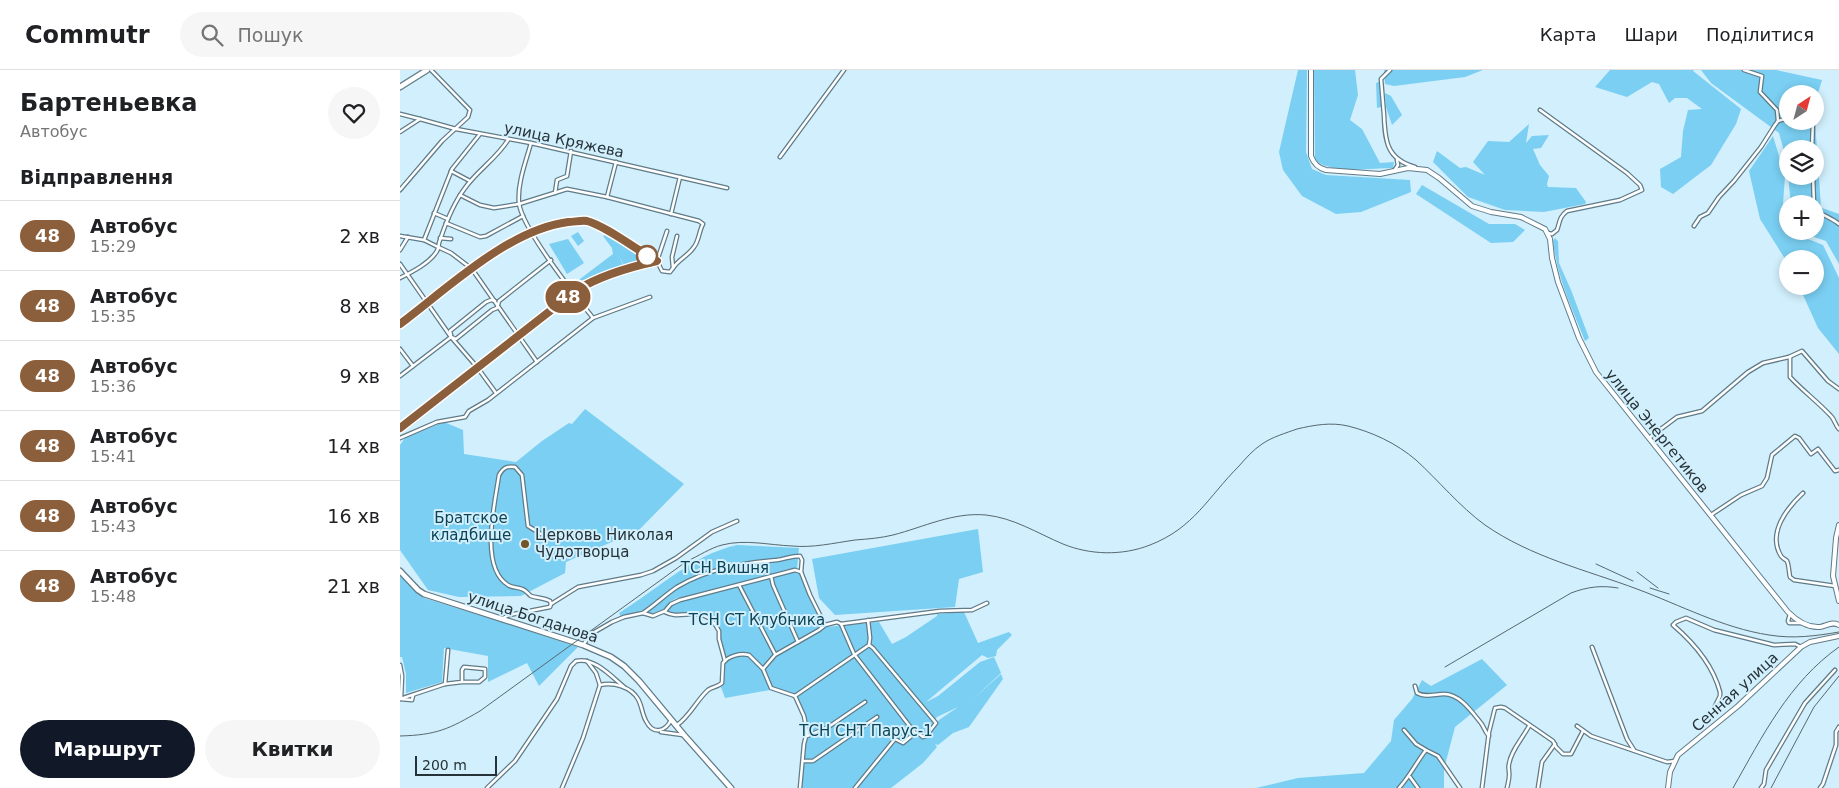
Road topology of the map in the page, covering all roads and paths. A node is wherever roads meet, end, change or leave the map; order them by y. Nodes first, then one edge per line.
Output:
1 (427, 70) edge
2 (431, 70) edge
3 (844, 70) edge
4 (1311, 70) edge
5 (1390, 70) edge
6 (1744, 70) edge
7 (400, 87) edge
8 (1540, 110) dead end
9 (400, 114) edge
10 (420, 118) junction
11 (1778, 121) joint
12 (456, 129) junction
13 (400, 132) edge
14 (480, 134) junction
15 (508, 140) junction
16 (531, 143) junction
17 (570, 152) junction
18 (780, 157) dead end
19 (1394, 157) junction
20 (616, 162) junction
21 (1416, 168) junction
22 (451, 171) junction
23 (1393, 171) junction
24 (680, 177) junction
25 (470, 181) junction
26 (727, 188) dead end
27 (400, 190) edge
28 (555, 193) junction
29 (460, 195) junction
30 (607, 197) junction
31 (519, 204) junction
32 (434, 213) junction
33 (672, 214) junction
34 (1824, 215) edge
35 (523, 216) junction
36 (448, 219) junction
37 (446, 224) junction
38 (1839, 224) edge
39 (1694, 226) dead end
40 (667, 231) dead end
41 (532, 233) junction
42 (1550, 233) junction
43 (400, 236) edge
44 (677, 236) dead end
45 (408, 237) junction
46 (440, 238) junction
47 (451, 239) dead end
48 (424, 240) junction
49 (438, 247) junction
50 (400, 250) edge
51 (550, 260) junction
52 (657, 261) junction
53 (400, 264) edge
54 (673, 268) junction
55 (472, 269) junction
56 (408, 274) junction
57 (400, 278) edge
58 (574, 293) junction
59 (650, 297) dead end
60 (497, 302) junction
61 (428, 303) junction
62 (594, 318) junction
63 (400, 324) edge
64 (519, 334) junction
65 (451, 337) junction
66 (400, 349) edge
67 (1789, 357) junction
68 (537, 362) junction
69 (413, 366) junction
70 (477, 367) junction
71 (400, 376) edge
72 (1839, 389) edge
73 (496, 393) junction
74 (400, 428) edge
75 (1839, 429) edge
76 (400, 438) edge
77 (1649, 438) junction
78 (1839, 470) edge
79 (1803, 493) dead end
80 (1711, 515) junction
81 (737, 522) dead end
82 (1839, 525) edge
83 (562, 535) dead end
84 (400, 571) edge
85 (801, 572) junction
86 (771, 576) junction
87 (739, 585) junction
88 (1835, 586) junction
89 (1838, 596) edge
90 (1839, 601) edge
91 (987, 603) dead end
92 (551, 604) junction
93 (665, 612) junction
94 (643, 613) junction
95 (1790, 614) junction
96 (1839, 616) edge
97 (502, 619) junction
98 (868, 620) junction
99 (1802, 623) junction
100 (841, 624) junction
101 (1838, 624) edge
102 (825, 625) junction
103 (1839, 636) edge
104 (798, 642) junction
105 (583, 645) junction
106 (868, 645) junction
107 (1592, 647) dead end
108 (1801, 647) junction
109 (448, 650) dead end
110 (854, 654) junction
111 (775, 655) junction
112 (586, 660) junction
113 (725, 661) junction
114 (400, 664) edge
115 (764, 669) junction
116 (1835, 670) dead end
117 (462, 682) junction
118 (445, 684) junction
119 (600, 685) junction
120 (1415, 686) dead end
121 (624, 687) junction
122 (795, 696) junction
123 (400, 699) edge
124 (865, 702) dead end
125 (1715, 706) dead end
126 (877, 717) dead end
127 (671, 720) junction
128 (1529, 725) junction
129 (676, 726) junction
130 (1576, 726) dead end
131 (1839, 727) edge
132 (1404, 730) dead end
133 (1583, 730) junction
134 (659, 732) junction
135 (915, 733) junction
136 (684, 735) junction
137 (807, 736) junction
138 (1489, 736) junction
139 (1555, 744) junction
140 (1426, 750) junction
141 (1634, 750) junction
142 (1674, 761) junction
143 (803, 762) junction
144 (1410, 776) junction
145 (1823, 784) junction
146 (562, 787) edge
147 (487, 788) edge
148 (730, 788) edge
149 (800, 788) edge
150 (855, 788) edge
151 (1400, 788) edge
152 (1418, 788) edge
153 (1460, 788) edge
154 (1482, 788) edge
155 (1507, 788) edge
156 (1538, 788) edge
157 (1668, 788) edge
158 (1762, 788) edge
159 (1820, 788) edge
160 (1825, 788) edge

1 - 7 main road
2 - 12 street
3 - 18 street
4 - 23 main road
5 - 19 street
6 - 11 street
8 - 42 street
9 - 10 street, улица Кряжева
10 - 12 street, улица Кряжева
10 - 13 street
11 - 39 street
12 - 14 street, улица Кряжева
12 - 27 street
14 - 15 street, улица Кряжева
14 - 22 street
15 - 16 street, улица Кряжева
15 - 25 street
16 - 17 street, улица Кряжева
16 - 31 street
17 - 20 street, улица Кряжева
17 - 28 street
19 - 21 street
19 - 23 street
20 - 24 street, улица Кряжева
20 - 30 street
21 - 23 main road
21 - 42 main road
22 - 25 street
22 - 32 street
24 - 26 street, улица Кряжева
24 - 33 street
25 - 29 street
28 - 30 street
28 - 31 street
29 - 31 street
29 - 36 street
30 - 33 street
31 - 35 street
32 - 36 street
32 - 48 street
33 - 54 street
34 - 38 street
35 - 37 street
35 - 41 street
36 - 37 street
37 - 46 street
40 - 52 street
41 - 51 street
41 - 52 street
41 - 55 street
42 - 77 main road, улица Энергетиков
43 - 45 street
44 - 54 street
45 - 48 street
45 - 50 street
46 - 47 street
46 - 49 street
48 - 49 street
49 - 55 street
49 - 56 street
51 - 58 street
51 - 60 street
52 - 54 street
52 - 58 street
53 - 56 street
55 - 60 street
55 - 61 street
56 - 57 street
56 - 61 street
58 - 62 street
58 - 64 street
59 - 62 street
60 - 64 street
60 - 65 street
60 - 65 street
61 - 63 street
61 - 65 street
62 - 68 street
64 - 68 street
64 - 70 street
65 - 69 street
65 - 70 street
66 - 69 street
67 - 72 street
67 - 75 street
67 - 77 street
68 - 73 street
69 - 71 street
70 - 73 street
70 - 74 street
73 - 76 street
77 - 80 main road, улица Энергетиков
78 - 80 street
79 - 88 street
80 - 95 main road, улица Энергетиков
81 - 92 street
82 - 88 main road
83 - 92 street
84 - 97 main road, улица Богданова
85 - 86 street
85 - 94 street
85 - 102 street
86 - 87 street
86 - 104 street
87 - 93 street
87 - 111 street
88 - 89 main road
89 - 90 main road
91 - 98 street
92 - 97 street
93 - 94 street
93 - 113 street
94 - 105 street
95 - 99 main road, улица Энергетиков
95 - 99 street
96 - 101 main road
97 - 105 main road, улица Богданова
98 - 100 street
98 - 106 street
99 - 101 main road
100 - 102 street
100 - 110 street
102 - 104 street
103 - 108 main road, Сенная улица
104 - 111 street
105 - 127 main road, улица Богданова
106 - 110 street
106 - 135 street
107 - 141 street
108 - 125 street
108 - 142 main road, Сенная улица
109 - 118 street
110 - 122 street
110 - 135 street
111 - 115 street
112 - 119 street
112 - 121 street
112 - 147 street
113 - 115 street
113 - 129 street
114 - 123 street
115 - 122 street
116 - 158 street
117 - 117 street
117 - 118 street
118 - 123 street
119 - 121 street
119 - 146 street
120 - 138 street
121 - 134 street
122 - 137 street
124 - 137 street
126 - 143 street
127 - 129 main road, улица Богданова
127 - 134 street
128 - 138 street
128 - 139 street
128 - 155 street
129 - 136 main road, улица Богданова
130 - 133 street
131 - 145 street
132 - 140 street
133 - 139 street
133 - 141 street
134 - 136 street
135 - 150 street
136 - 148 main road, улица Богданова
137 - 143 street
138 - 154 street
139 - 156 street
140 - 144 street
140 - 153 street
141 - 142 street
142 - 157 main road
143 - 149 street
144 - 151 street
144 - 152 street
145 - 159 street
145 - 160 street

